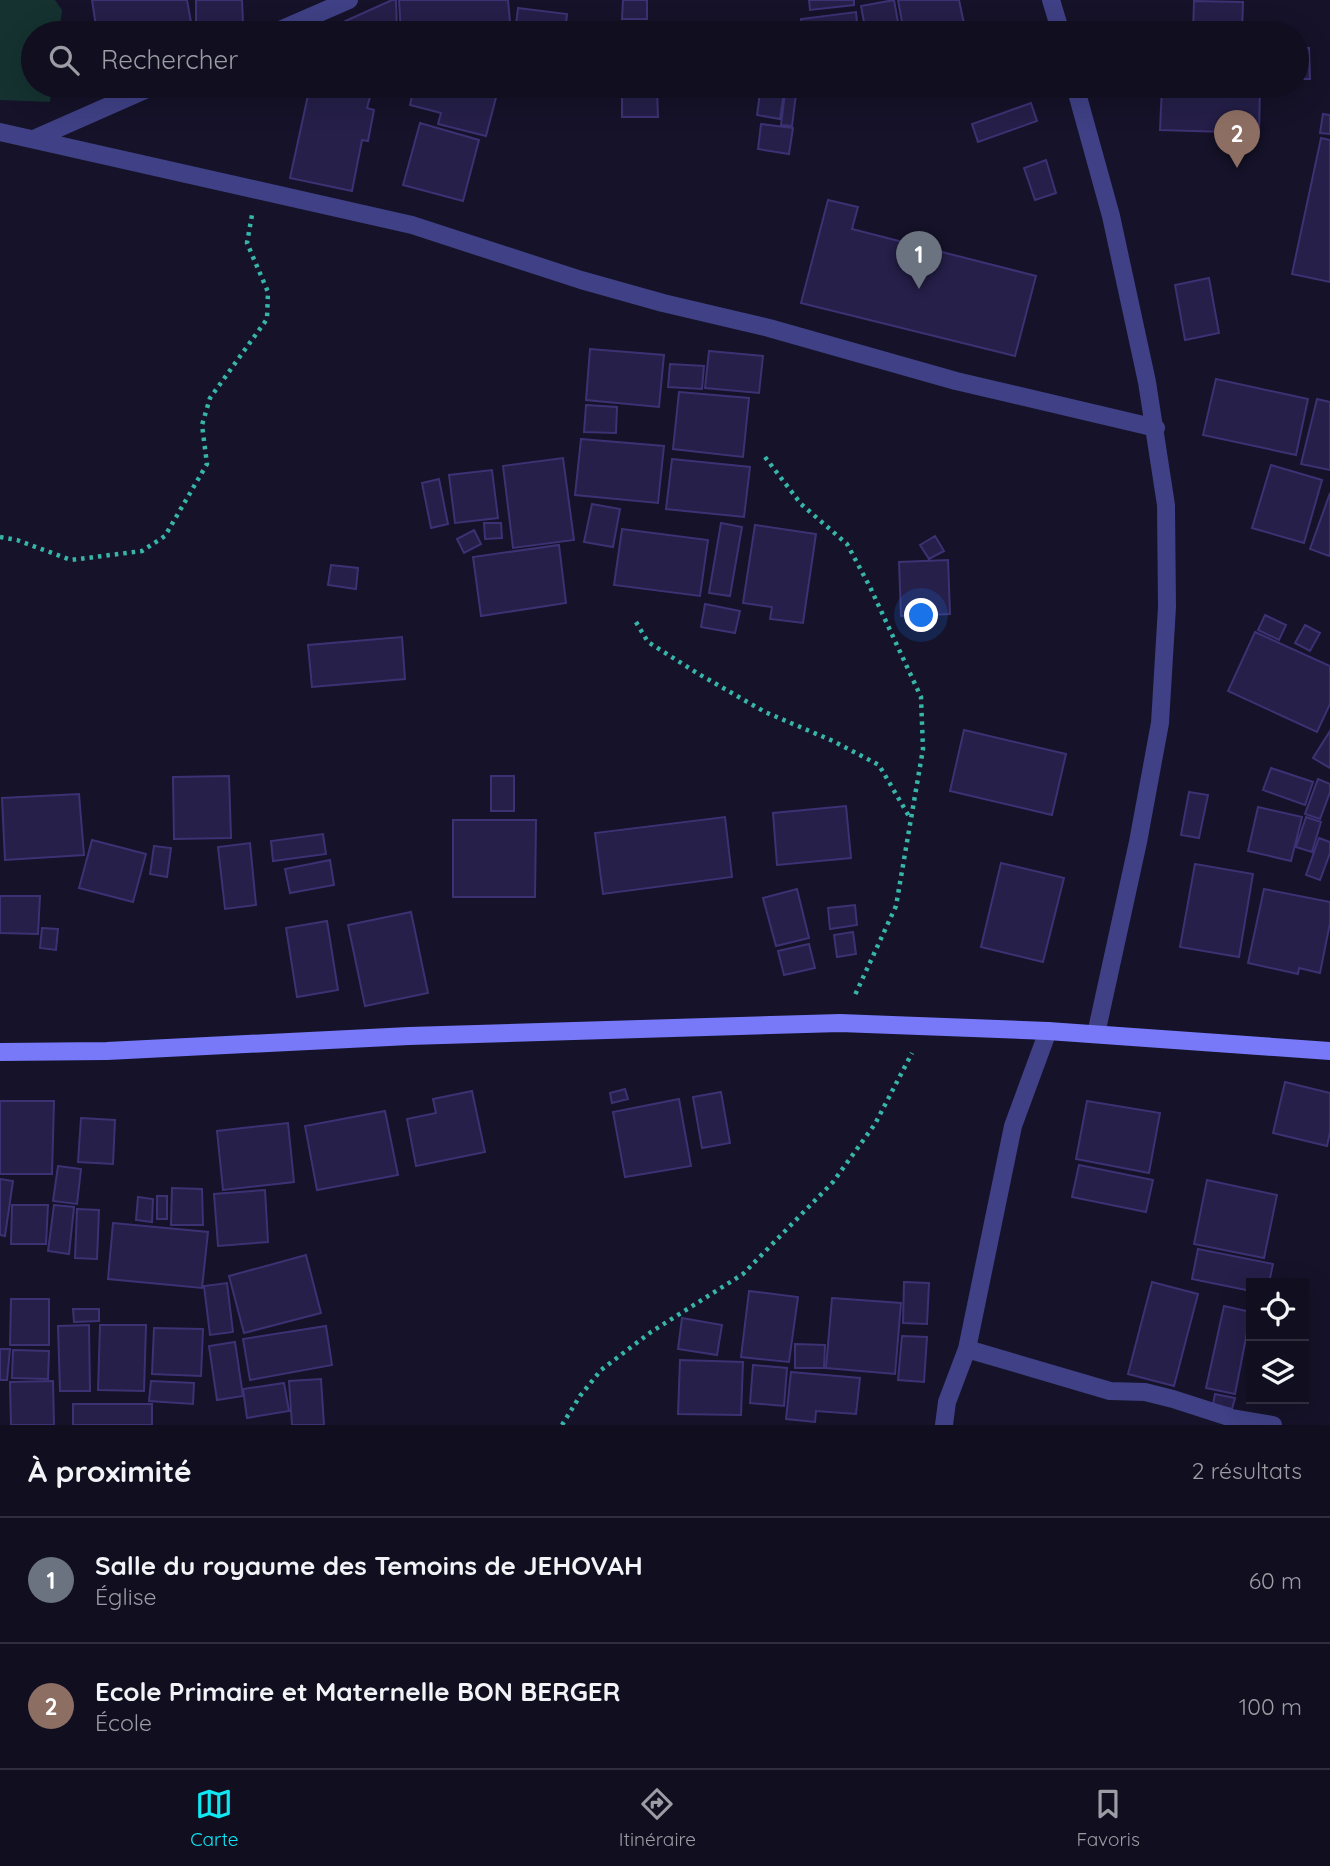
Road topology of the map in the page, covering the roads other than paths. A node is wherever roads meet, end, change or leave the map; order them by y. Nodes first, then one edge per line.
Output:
1 (349, 0) edge
2 (1051, 0) edge
3 (301, 21) edge
4 (1057, 21) edge
5 (127, 98) edge
6 (1078, 98) edge
7 (0, 132) edge
8 (36, 138) junction
9 (1156, 428) junction
10 (1048, 1031) junction
11 (1096, 1034) junction
12 (1330, 1051) edge
13 (0, 1052) edge
14 (967, 1349) junction
15 (944, 1425) edge
16 (1273, 1425) edge

1 - 3 street
2 - 4 street
5 - 8 street
6 - 9 street
7 - 8 street
8 - 9 street
9 - 11 street
10 - 11 street
10 - 13 street
10 - 14 street
11 - 12 street
14 - 15 street
14 - 16 street

